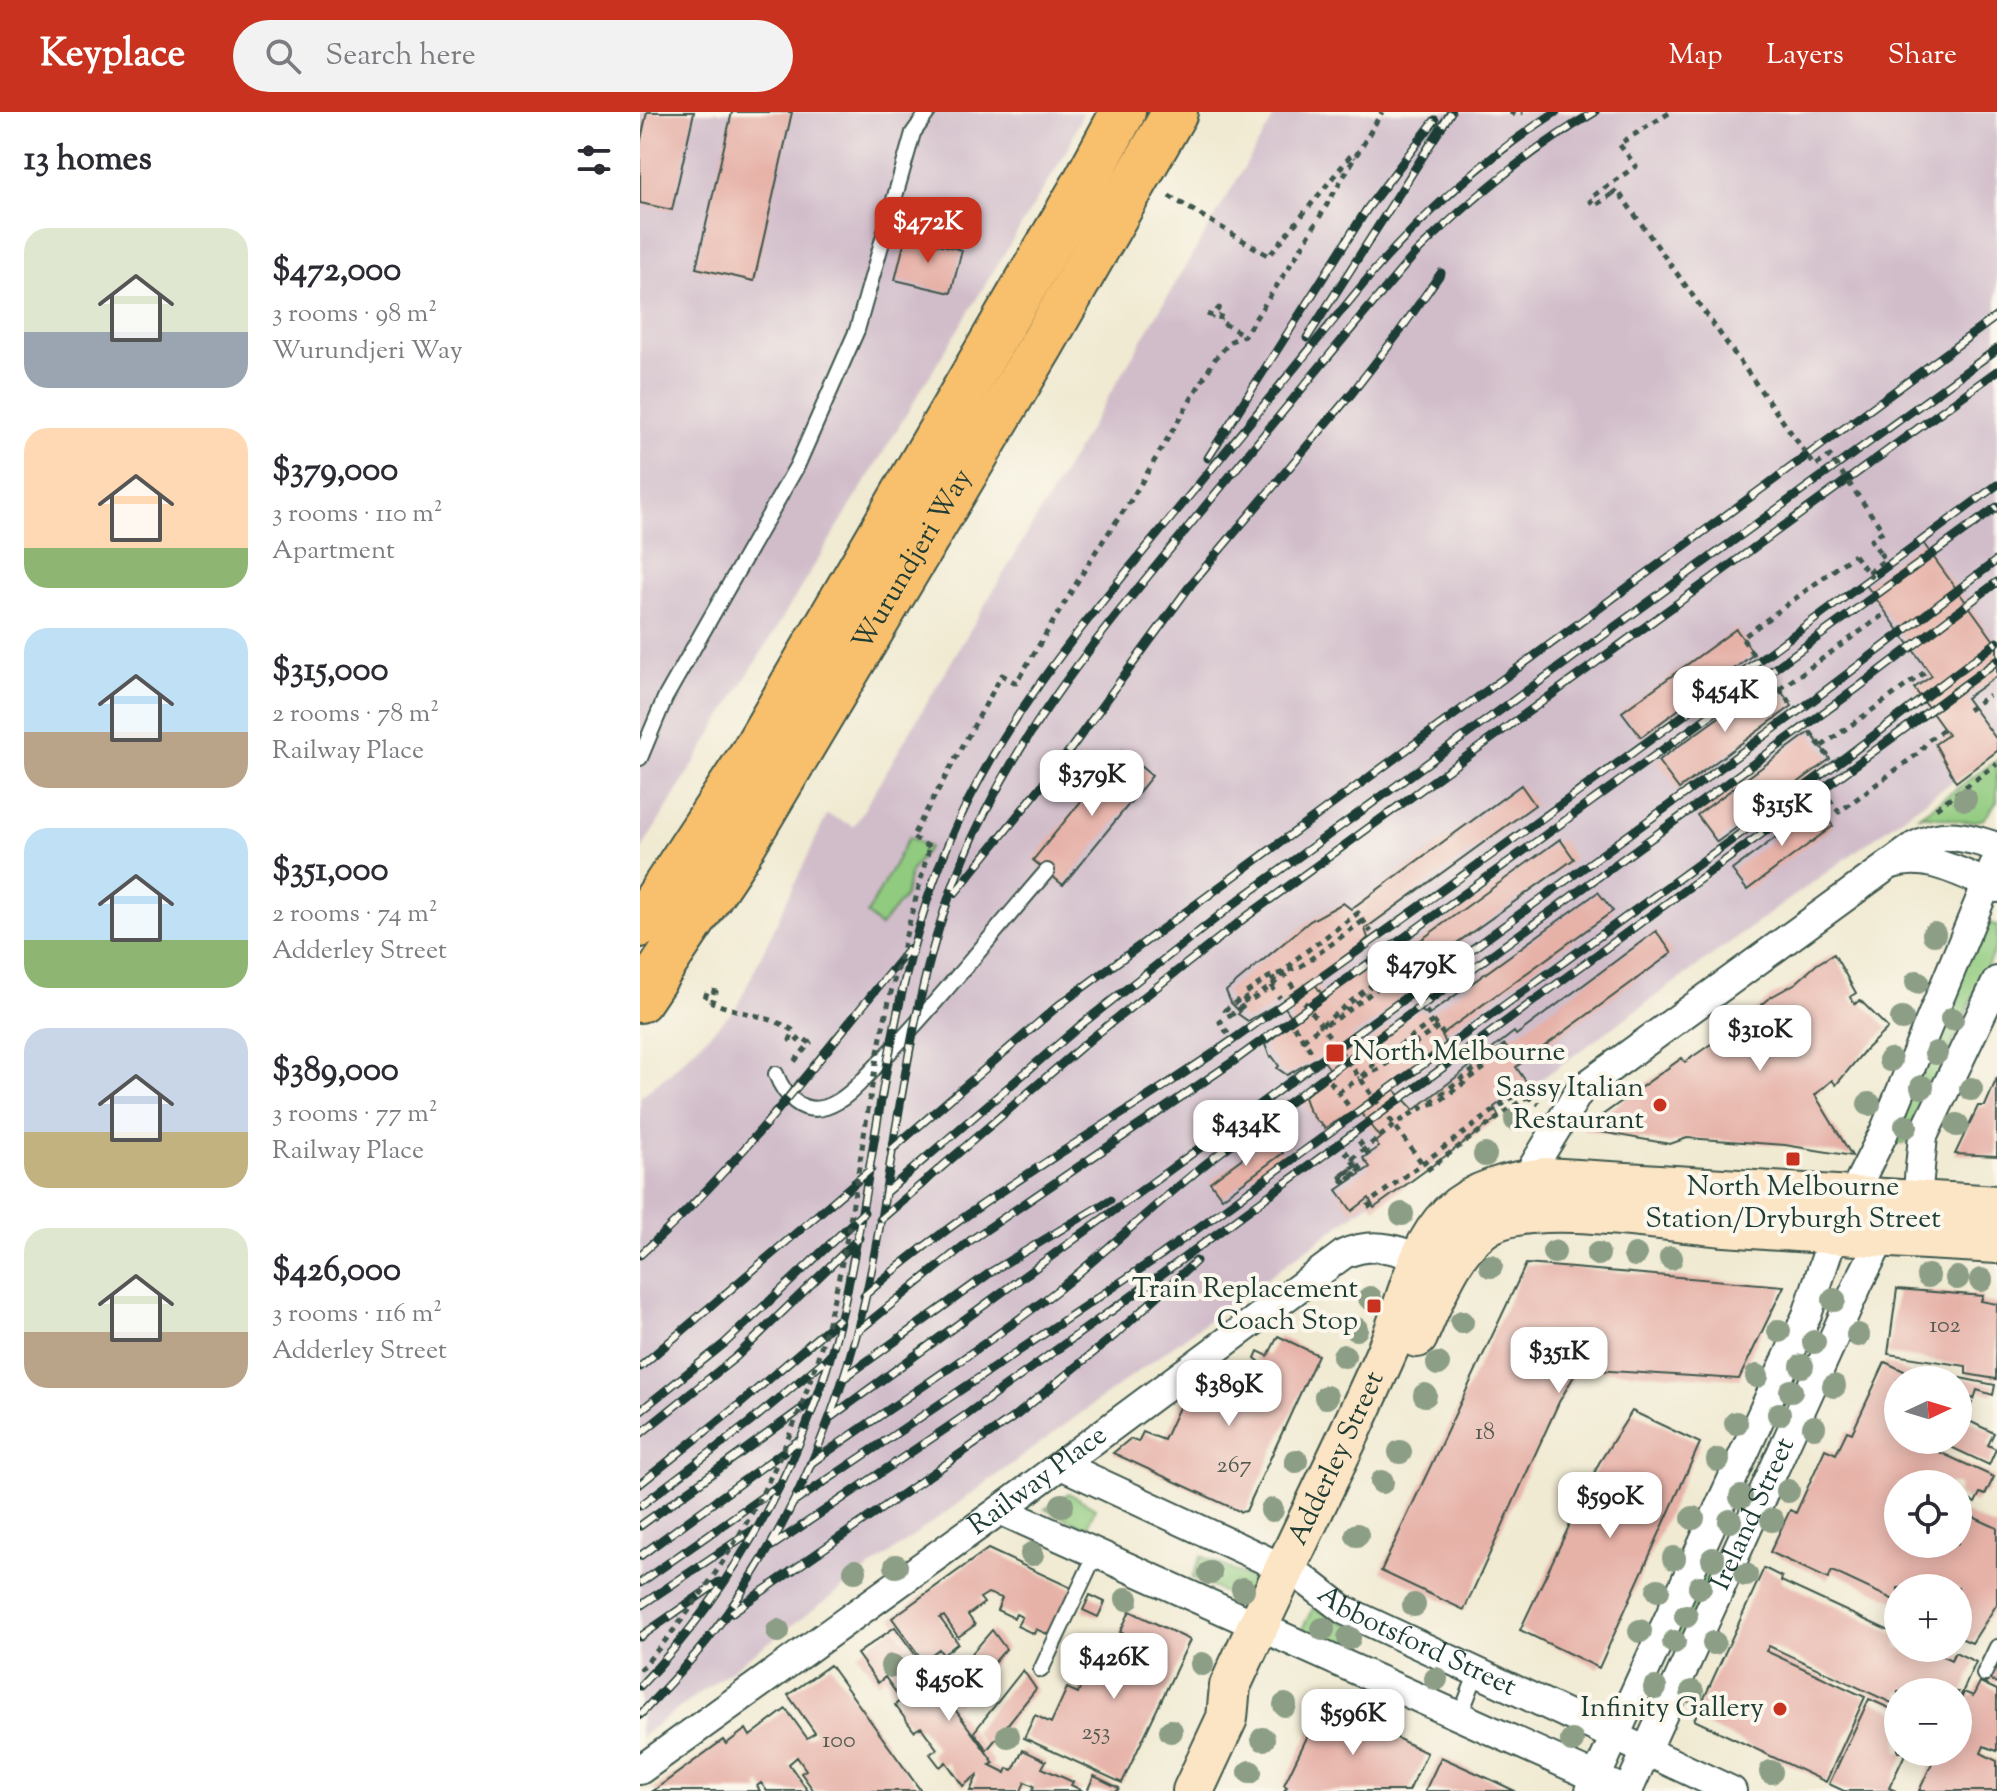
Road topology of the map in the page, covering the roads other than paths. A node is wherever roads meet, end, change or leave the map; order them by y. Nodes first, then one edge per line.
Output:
1 (928, 112) edge
2 (1123, 112) edge
3 (1175, 112) edge
4 (640, 758) edge
5 (1997, 847) edge
6 (1891, 864) junction
7 (1047, 871) dead end
8 (1993, 877) edge
9 (640, 925) edge
10 (1994, 997) edge
11 (640, 1000) edge
12 (777, 1077) road end
13 (1525, 1180) junction
14 (1851, 1198) junction
15 (1917, 1199) junction
16 (1997, 1206) edge
17 (1703, 1207) junction
18 (1469, 1219) junction
19 (1834, 1233) junction
20 (1882, 1237) junction
21 (1997, 1243) edge
22 (1435, 1265) junction
23 (1823, 1322) junction
24 (1061, 1465) junction
25 (1000, 1510) junction
26 (1096, 1553) junction
27 (1294, 1574) junction
28 (1269, 1631) junction
29 (1997, 1647) edge
30 (1667, 1665) junction
31 (1041, 1670) dead end
32 (1477, 1672) junction
33 (1984, 1674) dead end
34 (1460, 1716) junction
35 (1617, 1736) junction
36 (1646, 1750) junction
37 (640, 1770) edge
38 (1594, 1784) edge
39 (1699, 1784) edge
40 (1193, 1791) edge
41 (1627, 1791) edge
42 (1732, 1791) edge

1 - 4 lane
2 - 9 highway, Wurundjeri Way
3 - 11 highway, Wurundjeri Way
5 - 6 street
6 - 8 street
6 - 13 street
7 - 12 lane
8 - 14 street
10 - 15 street
13 - 17 street
13 - 18 street
14 - 15 street
14 - 17 street
15 - 16 street
17 - 18 street
17 - 19 street
18 - 22 street, Adderley Street
19 - 20 street
19 - 23 street, Ireland Street
20 - 21 street
20 - 23 street, Ireland Street
22 - 24 street, Railway Place
22 - 27 street, Adderley Street
23 - 30 street, Ireland Street
24 - 25 street, Railway Place
24 - 27 street, Abbotsford Street
25 - 26 street, Abbotsford Street
25 - 37 street, Railway Place
26 - 28 street, Abbotsford Street
26 - 31 lane
27 - 28 street, Adderley Street
27 - 32 street, Abbotsford Street
28 - 34 street, Abbotsford Street
28 - 40 street, Adderley Street
29 - 33 lane
30 - 35 street, Ireland Street
30 - 36 street, Ireland Street
32 - 34 lane
32 - 35 street, Abbotsford Street
34 - 38 street, Abbotsford Street
35 - 36 street, Abbotsford Street
35 - 38 street, Ireland Street
36 - 39 street, Abbotsford Street
36 - 41 street, Ireland Street
38 - 41 street, Abbotsford Street
39 - 42 street, Abbotsford Street

